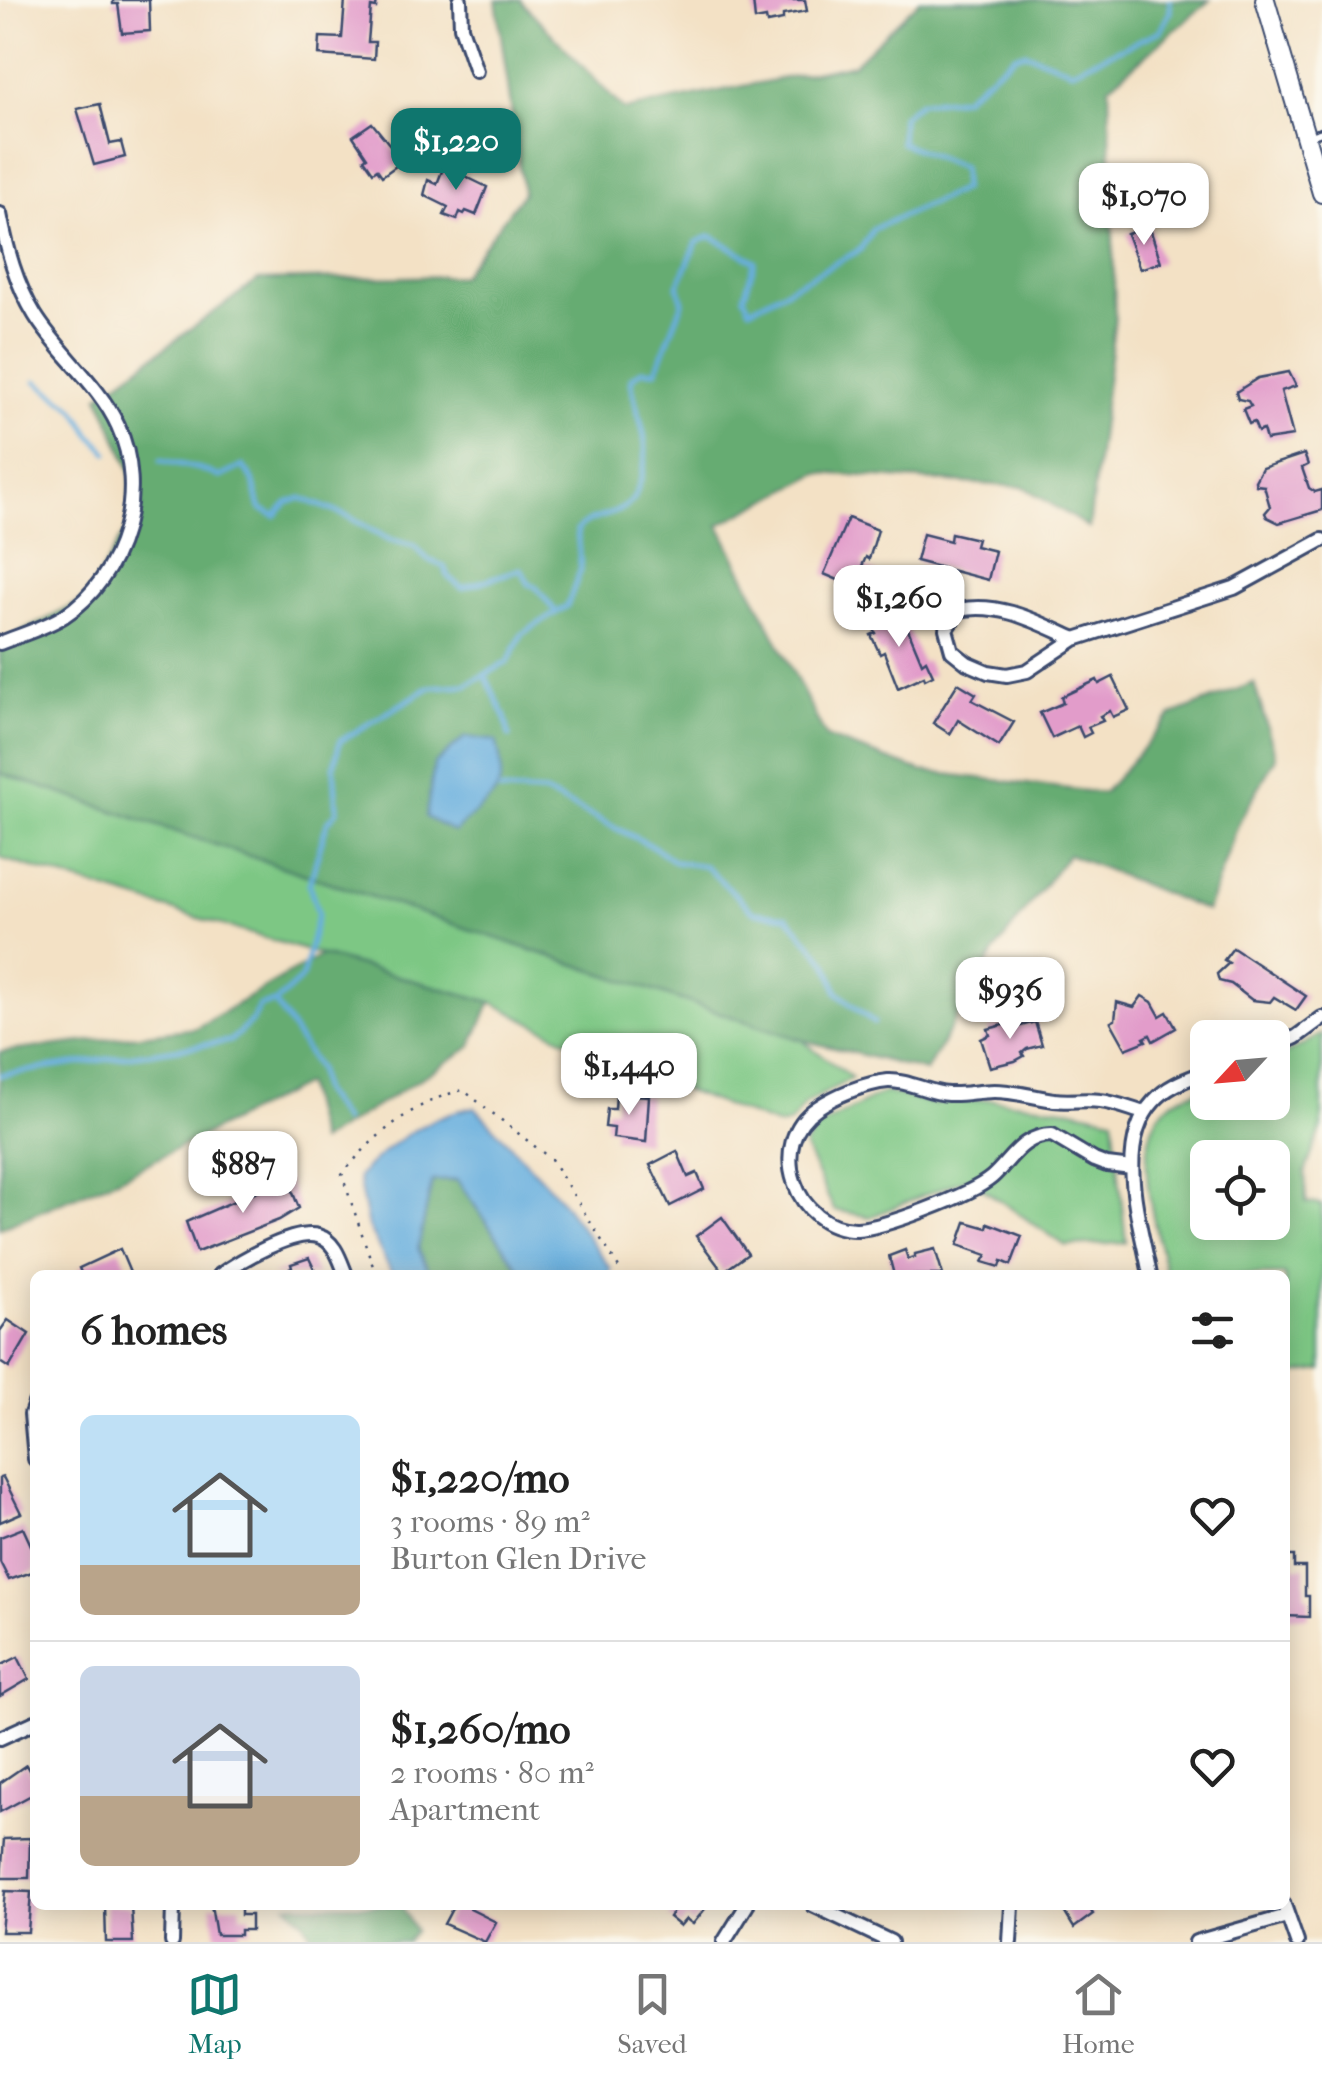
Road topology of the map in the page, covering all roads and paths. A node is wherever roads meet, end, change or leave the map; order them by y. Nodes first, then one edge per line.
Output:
1 (460, 0) edge
2 (1265, 0) edge
3 (476, 72) dead end
4 (1313, 134) edge
5 (1322, 193) edge
6 (0, 214) edge
7 (1322, 540) edge
8 (1075, 639) junction
9 (0, 643) edge
10 (1322, 1018) edge
11 (1290, 1040) edge
12 (1190, 1078) edge
13 (1144, 1114) junction
14 (1132, 1168) junction
15 (227, 1270) edge
16 (344, 1270) edge
17 (374, 1270) edge
18 (618, 1270) edge
19 (1149, 1270) edge
20 (30, 1724) edge
21 (0, 1738) edge
22 (172, 1910) edge
23 (744, 1910) edge
24 (824, 1910) edge
25 (1012, 1910) edge
26 (1285, 1911) edge
27 (172, 1942) edge
28 (724, 1942) edge
29 (891, 1942) edge
30 (1010, 1942) edge
31 (1196, 1942) edge
32 (1297, 1942) edge

1 - 3 street
2 - 4 main road
4 - 5 main road
6 - 9 street
7 - 8 street
8 - 8 street
10 - 11 street
12 - 13 street
13 - 14 street
13 - 14 street
14 - 19 street
15 - 16 street
17 - 18 path
20 - 21 street
22 - 27 street
23 - 28 street
24 - 29 street
25 - 30 street
26 - 31 street
26 - 32 street

